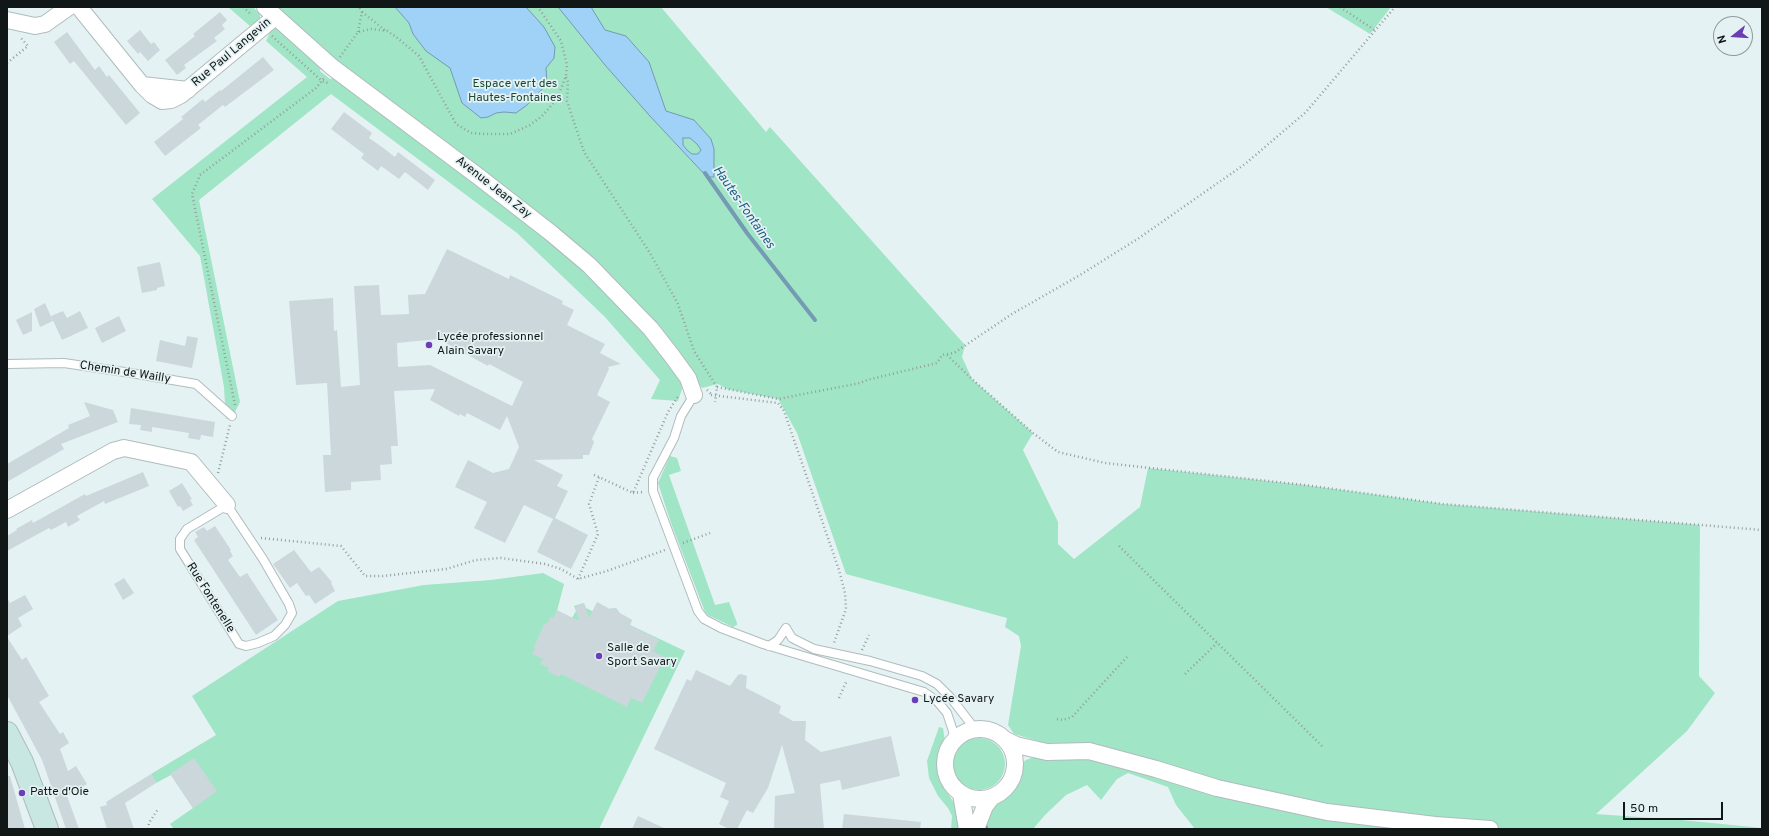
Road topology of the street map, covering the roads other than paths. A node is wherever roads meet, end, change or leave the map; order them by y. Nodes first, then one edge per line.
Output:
1 (69, 7) edge
2 (79, 7) edge
3 (270, 12) edge
4 (7, 20) edge
5 (7, 364) edge
6 (686, 395) joint
7 (232, 416) road end
8 (227, 505) junction
9 (7, 510) edge
10 (769, 646) junction
11 (975, 728) junction
12 (7, 733) edge
13 (954, 740) junction
14 (1006, 740) junction
15 (1047, 752) junction
16 (1015, 768) junction
17 (961, 794) junction
18 (992, 797) junction
19 (47, 829) edge
20 (967, 829) edge
21 (976, 829) edge
22 (1490, 829) edge

1 - 4 street
2 - 3 street, Rue Paul Langevin
3 - 6 street, Avenue Jean Zay
5 - 7 lane, Chemin de Wailly
6 - 10 lane
8 - 8 lane, Rue Fontenelle
8 - 9 street, Rue Fontenelle
10 - 11 lane
10 - 13 lane
11 - 13 street
11 - 14 street
12 - 19 main road
13 - 17 street
14 - 15 street
14 - 16 street
15 - 16 street
15 - 22 street
16 - 18 street
17 - 18 street
17 - 20 street
18 - 21 street

